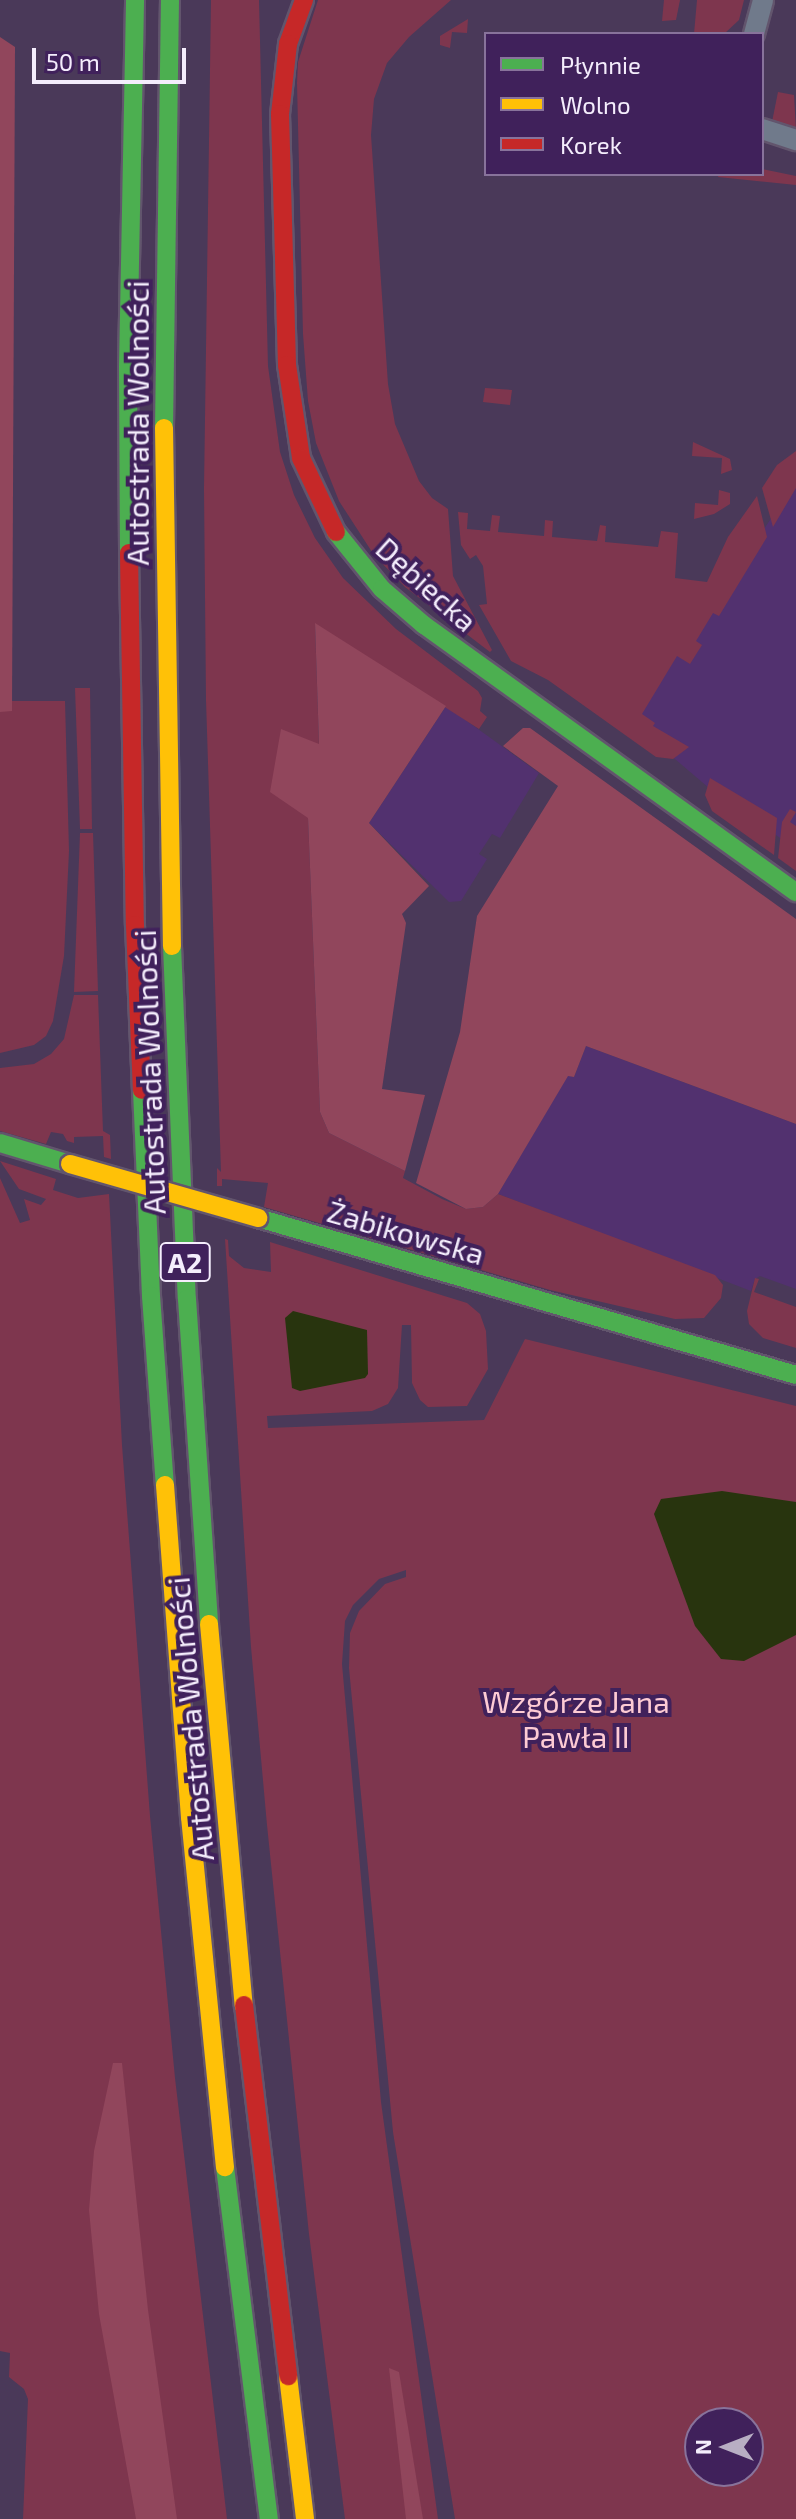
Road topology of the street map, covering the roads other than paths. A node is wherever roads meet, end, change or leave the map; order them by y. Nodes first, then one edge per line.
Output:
1 (135, 0) edge
2 (170, 0) edge
3 (304, 0) edge
4 (763, 0) edge
5 (279, 14) dead end
6 (755, 32) edge
7 (280, 114) junction
8 (764, 130) edge
9 (796, 140) edge
10 (796, 892) edge
11 (0, 1143) edge
12 (796, 1375) edge
13 (269, 2519) edge
14 (305, 2519) edge

1 - 13 main road, Autostrada Wolności / A2
2 - 14 main road, Autostrada Wolności / A2
3 - 7 main road, Dębiecka
4 - 6 street
5 - 7 main road, Dębiecka
7 - 10 main road, Dębiecka
8 - 9 street
11 - 12 main road, Żabikowska, bridge

